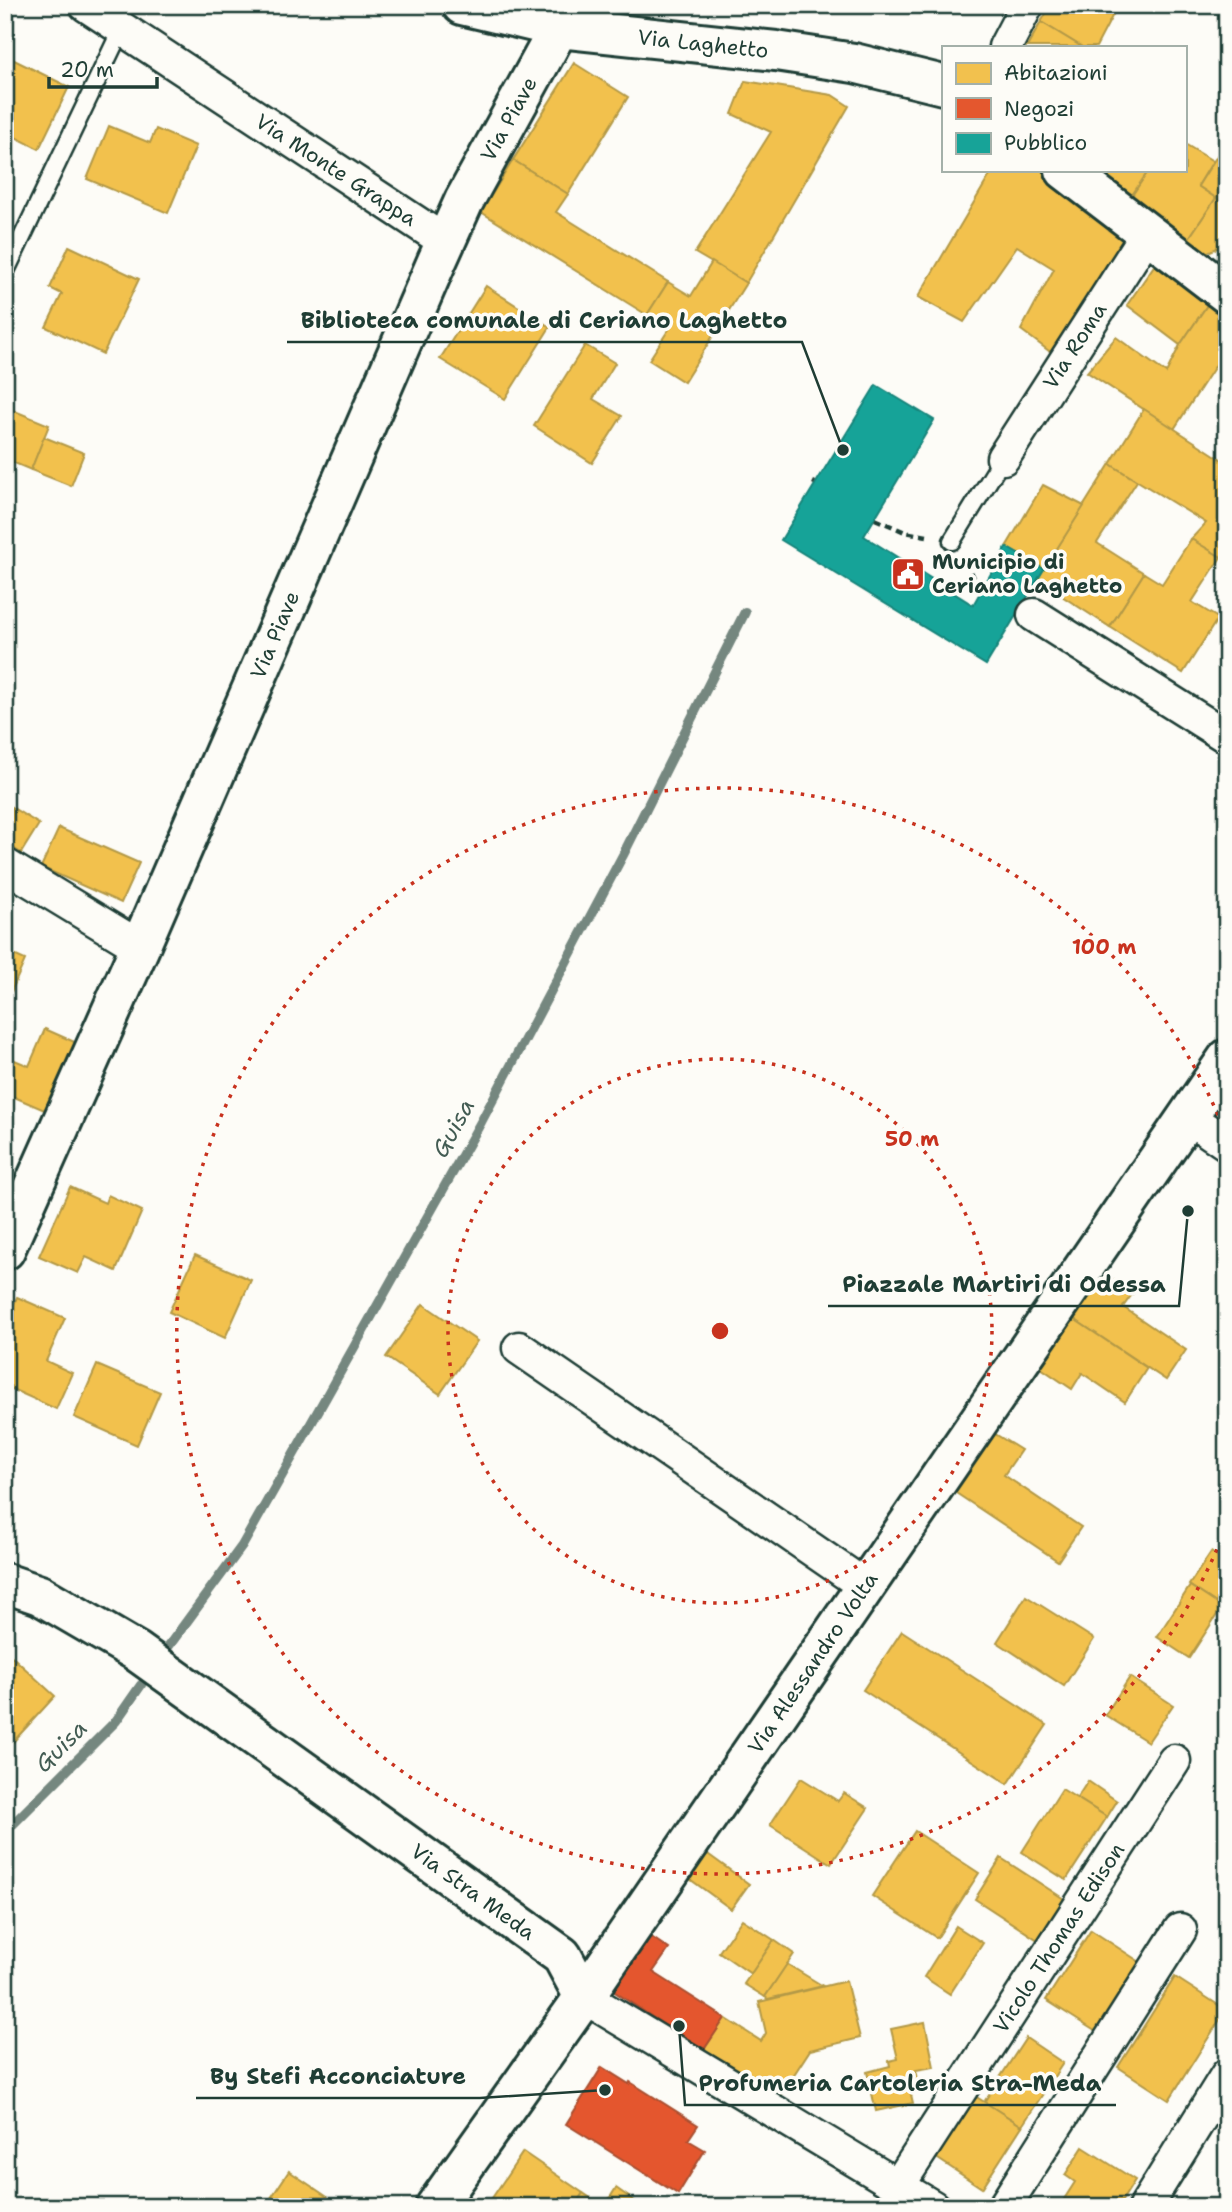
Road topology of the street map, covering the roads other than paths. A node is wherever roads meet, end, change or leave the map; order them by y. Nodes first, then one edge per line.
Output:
1 (86, 5) edge
2 (462, 5) edge
3 (1027, 5) edge
4 (122, 28) junction
5 (559, 28) junction
6 (1006, 46) edge
7 (942, 85) edge
8 (1068, 172) edge
9 (1147, 234) junction
10 (446, 242) junction
11 (5, 273) edge
12 (1224, 284) edge
13 (1003, 458) joint
14 (952, 541) dead end
15 (1034, 615) dead end
16 (1227, 737) edge
17 (5, 865) edge
18 (140, 947) junction
19 (1227, 1059) edge
20 (1186, 1116) junction
21 (1227, 1144) edge
22 (5, 1250) edge
23 (519, 1348) dead end
24 (5, 1583) edge
25 (865, 1586) junction
26 (1174, 1761) dead end
27 (1181, 1930) dead end
28 (584, 1997) junction
29 (1227, 2075) edge
30 (898, 2186) junction
31 (435, 2207) edge
32 (933, 2207) edge
33 (1004, 2207) edge
34 (1145, 2207) edge

1 - 4 street, Via Monte Grappa
2 - 5 street, Via Laghetto
3 - 6 street
4 - 10 street, Via Monte Grappa
4 - 11 lane
5 - 7 street, Via Laghetto
5 - 10 street, Via Piave
8 - 9 street
9 - 12 street
9 - 13 street, Via Roma
10 - 18 street, Via Piave
13 - 14 lane
15 - 16 street
17 - 18 street
18 - 22 street, Via Piave
19 - 20 street, Via Alessandro Volta
20 - 21 street
20 - 25 street, Via Alessandro Volta
23 - 25 street
24 - 28 street, Via Stra Meda
25 - 28 street, Via Alessandro Volta
26 - 30 street, Vicolo Thomas Edison
27 - 33 street
28 - 30 street
28 - 31 street, Via Alessandro Volta
29 - 34 street
30 - 32 street

